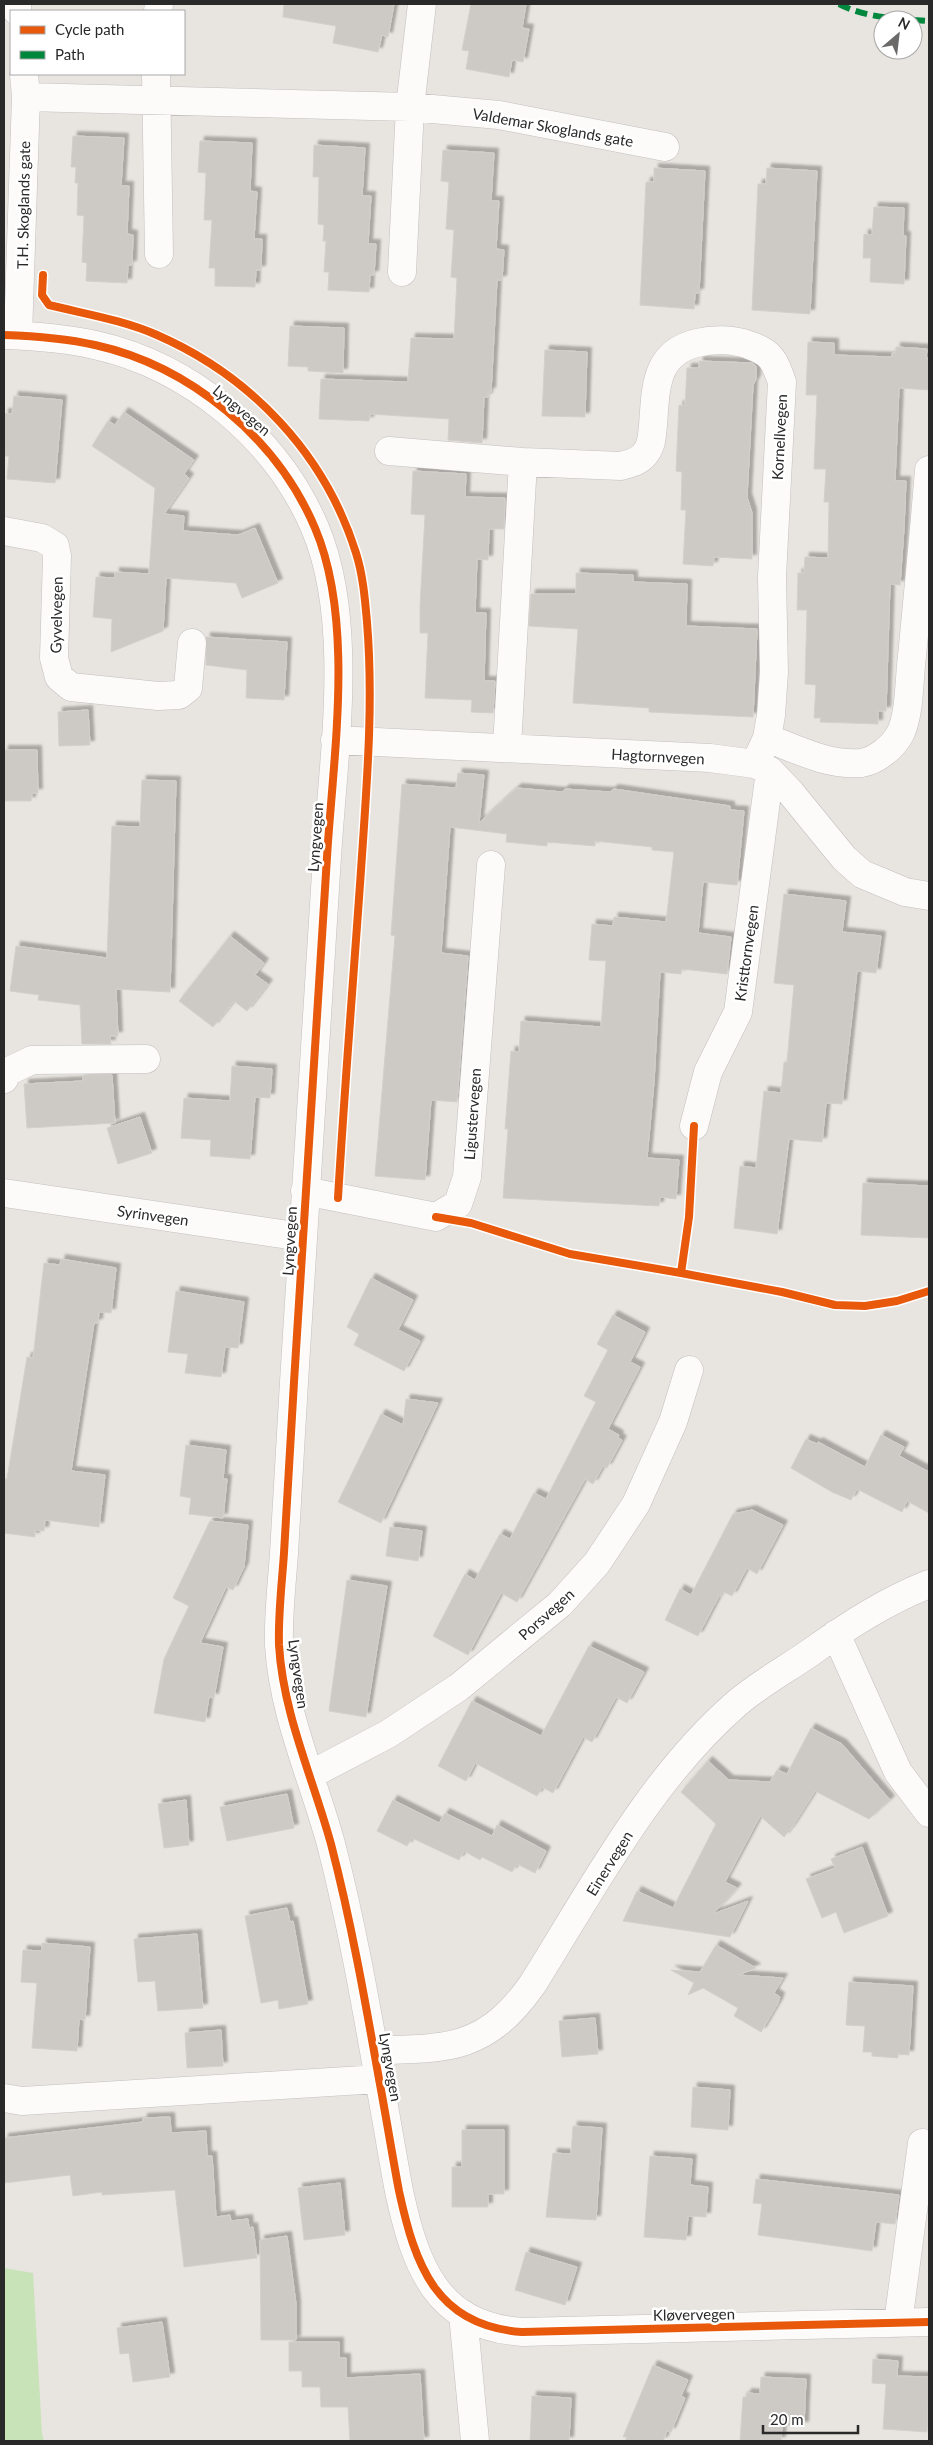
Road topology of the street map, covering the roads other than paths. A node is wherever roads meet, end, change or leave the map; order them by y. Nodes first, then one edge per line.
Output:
1 (422, 4) edge
2 (156, 75) edge
3 (25, 85) edge
4 (155, 101) junction
5 (410, 107) junction
6 (665, 147) dead end
7 (159, 254) dead end
8 (402, 272) dead end
9 (11, 335) edge
10 (389, 451) dead end
11 (523, 462) junction
12 (929, 470) edge
13 (4, 531) edge
14 (192, 643) dead end
15 (766, 738) junction
16 (334, 740) junction
17 (507, 747) junction
18 (762, 768) junction
19 (491, 865) dead end
20 (929, 896) edge
21 (146, 1058) dead end
22 (4, 1079) edge
23 (694, 1126) dead end
24 (305, 1191) junction
25 (4, 1193) edge
26 (302, 1237) junction
27 (689, 1370) dead end
28 (929, 1584) edge
29 (836, 1634) junction
30 (310, 1775) junction
31 (929, 1813) edge
32 (374, 2050) junction
33 (379, 2079) junction
34 (4, 2098) edge
35 (922, 2143) dead end
36 (463, 2314) junction
37 (929, 2322) edge
38 (898, 2323) junction
39 (475, 2441) edge

1 - 5 street
2 - 4 street
3 - 4 street, Valdemar Skoglands gate
3 - 9 street, T.H. Skoglands gate
4 - 5 street, Valdemar Skoglands gate
4 - 7 street
5 - 6 street, Valdemar Skoglands gate
5 - 8 street
9 - 16 street, Lyngvegen
10 - 11 street, Kornellvegen
11 - 15 street, Kornellvegen
11 - 17 street
12 - 15 street
13 - 14 street, Gyvelvegen
15 - 18 street, Kornellvegen
16 - 17 street, Hagtornvegen
16 - 24 street, Lyngvegen
17 - 18 street, Hagtornvegen
18 - 20 street
18 - 23 street, Kristtornvegen
19 - 24 street, Ligustervegen
21 - 22 street
24 - 26 street, Lyngvegen
25 - 26 street, Syrinvegen
26 - 30 street, Lyngvegen
27 - 30 street, Porsvegen
28 - 29 street, Einervegen
29 - 31 street
29 - 32 street, Einervegen
30 - 32 street, Lyngvegen
32 - 33 street, Lyngvegen
33 - 34 street, Lyngvegen
33 - 36 street, Lyngvegen
35 - 38 street
36 - 38 street, Kløvervegen
36 - 39 street
37 - 38 street, Kløvervegen

